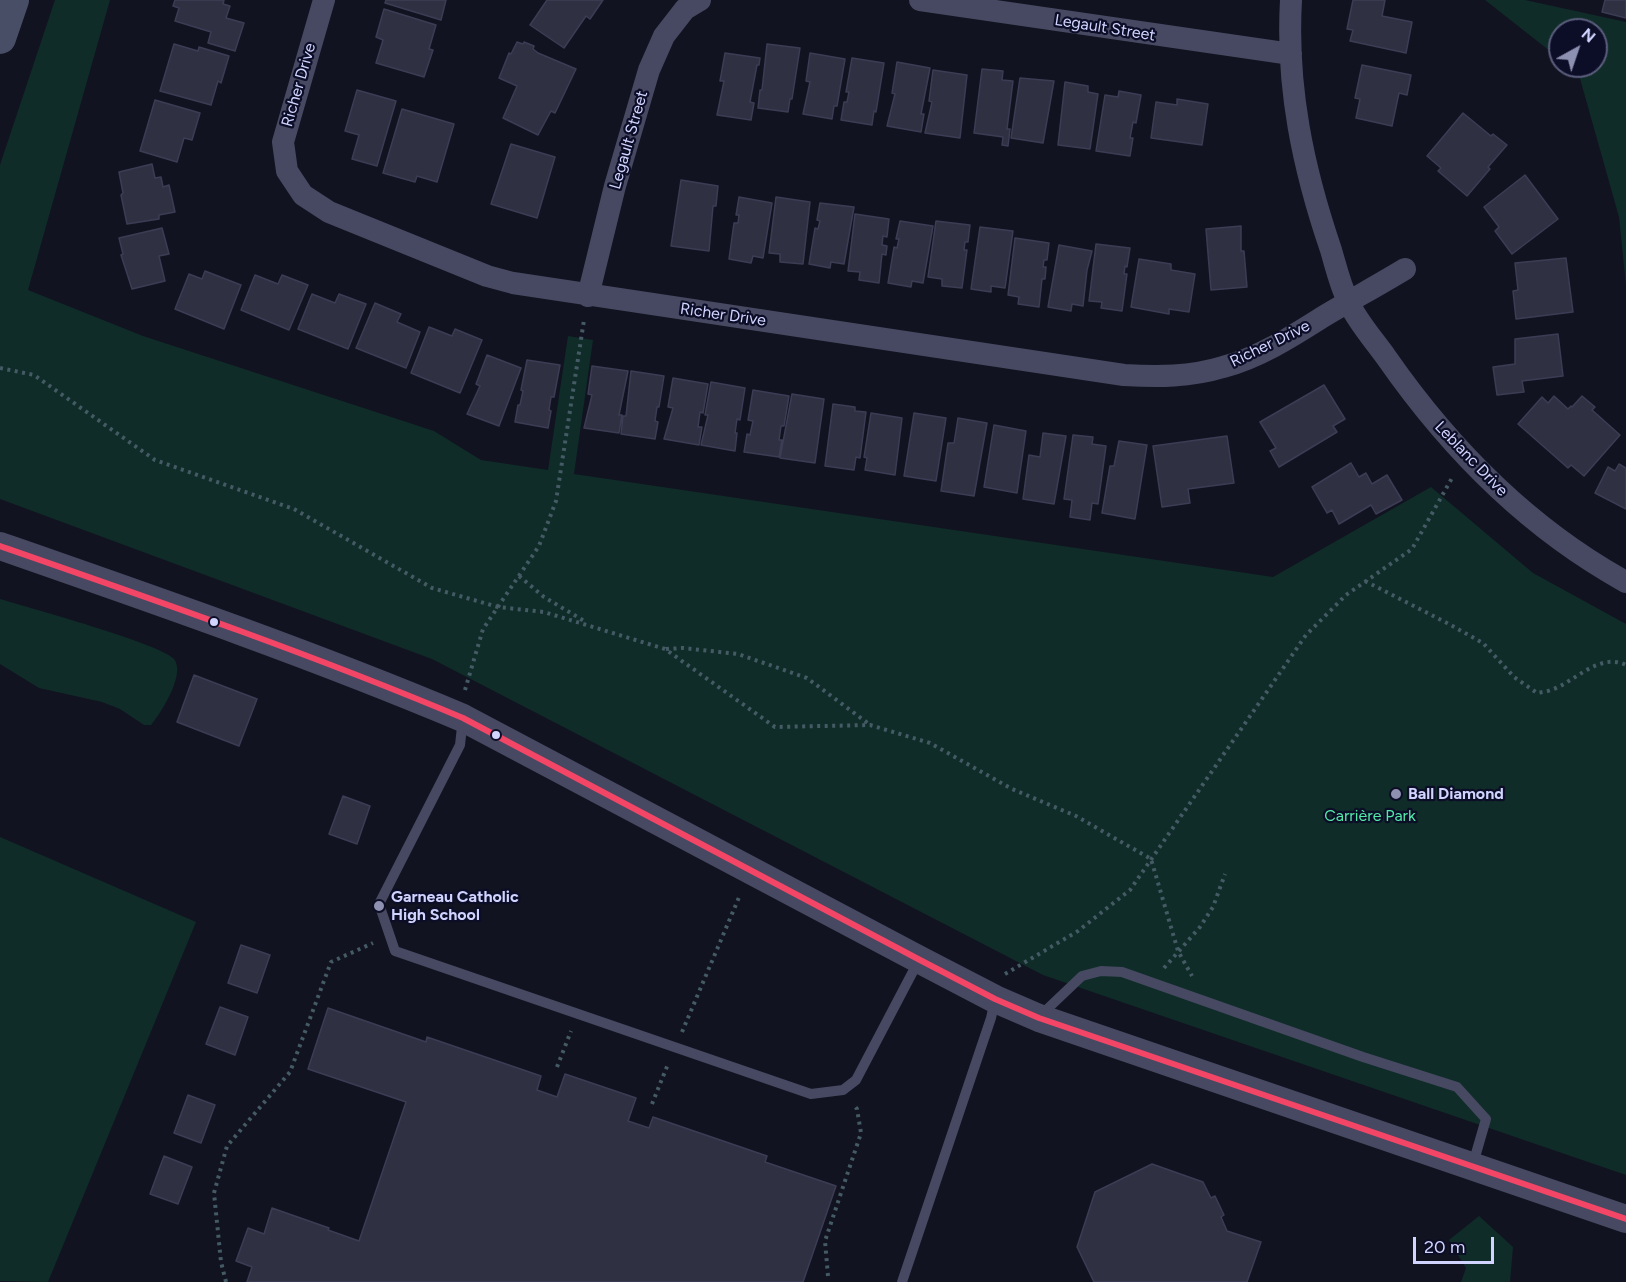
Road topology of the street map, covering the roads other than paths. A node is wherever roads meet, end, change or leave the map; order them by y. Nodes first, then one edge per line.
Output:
1 (13, 0) edge
2 (324, 0) edge
3 (700, 0) edge
4 (920, 0) edge
5 (1291, 0) edge
6 (0, 38) edge
7 (1291, 54) junction
8 (1404, 269) dead end
9 (588, 296) junction
10 (1348, 303) junction
11 (0, 546) edge
12 (1626, 582) edge
13 (459, 717) junction
14 (920, 960) junction
15 (995, 999) junction
16 (1039, 1018) junction
17 (1472, 1167) junction
18 (1626, 1219) edge
19 (902, 1282) edge

1 - 6 main road
2 - 9 street, Richer Drive
3 - 9 street, Legault Street
4 - 7 street, Legault Street
5 - 7 street, Leblanc Drive
7 - 10 street, Leblanc Drive
8 - 10 street
9 - 10 street, Richer Drive
10 - 12 street, Leblanc Drive
11 - 13 street
13 - 14 street
13 - 14 lane
14 - 15 street
15 - 16 street
15 - 19 lane
16 - 17 street
16 - 17 lane
17 - 18 street

